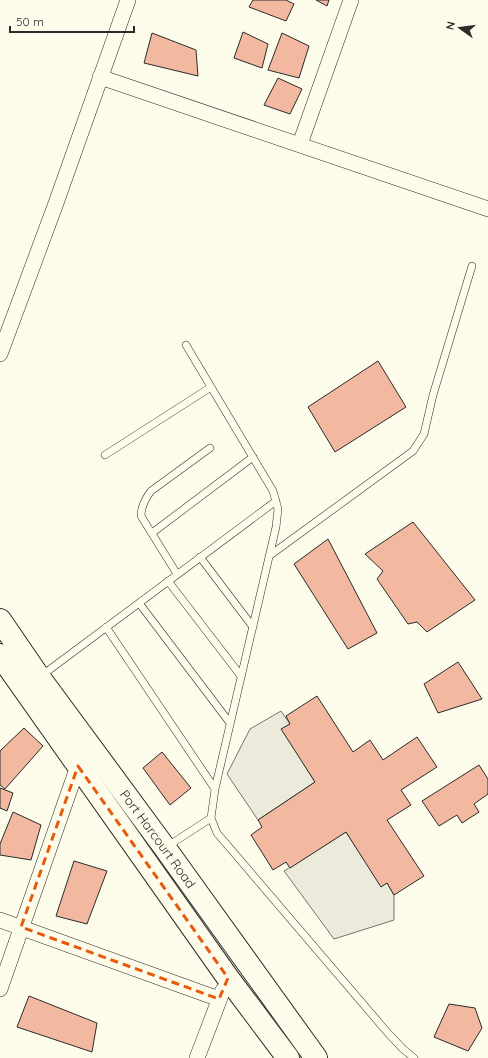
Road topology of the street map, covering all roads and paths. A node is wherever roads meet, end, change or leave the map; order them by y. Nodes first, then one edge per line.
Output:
1 (128, 0) edge
2 (351, 0) edge
3 (100, 77) junction
4 (300, 144) junction
5 (488, 209) edge
6 (472, 266) dead end
7 (186, 345) dead end
8 (0, 354) edge
9 (211, 387) junction
10 (210, 448) dead end
11 (105, 455) dead end
12 (253, 457) junction
13 (276, 501) junction
14 (152, 533) junction
15 (269, 556) junction
16 (200, 557) junction
17 (177, 574) junction
18 (168, 581) junction
19 (139, 603) junction
20 (0, 620) edge
21 (106, 627) junction
22 (253, 627) junction
23 (0, 655) edge
24 (241, 676) junction
25 (39, 677) junction
26 (230, 723) junction
27 (78, 766) junction
28 (215, 790) junction
29 (211, 818) junction
30 (165, 848) junction
31 (146, 862) junction
32 (0, 920) edge
33 (21, 927) junction
34 (228, 978) junction
35 (0, 989) edge
36 (219, 999) junction
37 (197, 1058) edge
38 (288, 1058) edge
39 (316, 1058) edge
40 (414, 1058) edge

1 - 3 street
2 - 4 street
3 - 4 street
3 - 8 street
4 - 5 street
6 - 15 lane
7 - 9 lane
9 - 11 lane
9 - 12 lane
10 - 14 lane
12 - 13 lane
12 - 14 lane
13 - 15 lane
13 - 16 lane
14 - 17 lane
15 - 22 lane
16 - 17 lane
16 - 22 lane
17 - 18 lane
18 - 19 lane
18 - 24 lane
19 - 21 lane
19 - 26 lane
20 - 25 highway, Port Harcourt Road
21 - 25 lane
21 - 28 lane
22 - 24 lane
23 - 27 highway, Port Harcourt Road
24 - 26 lane
25 - 30 highway, Port Harcourt Road
26 - 28 lane
27 - 31 highway, Port Harcourt Road
27 - 33 street
28 - 29 lane
29 - 30 lane
29 - 40 lane
30 - 31 highway
30 - 39 highway, Port Harcourt Road
31 - 34 highway, Port Harcourt Road
32 - 33 street
33 - 35 street
33 - 36 street
34 - 36 street
34 - 38 highway, Port Harcourt Road
36 - 37 street

